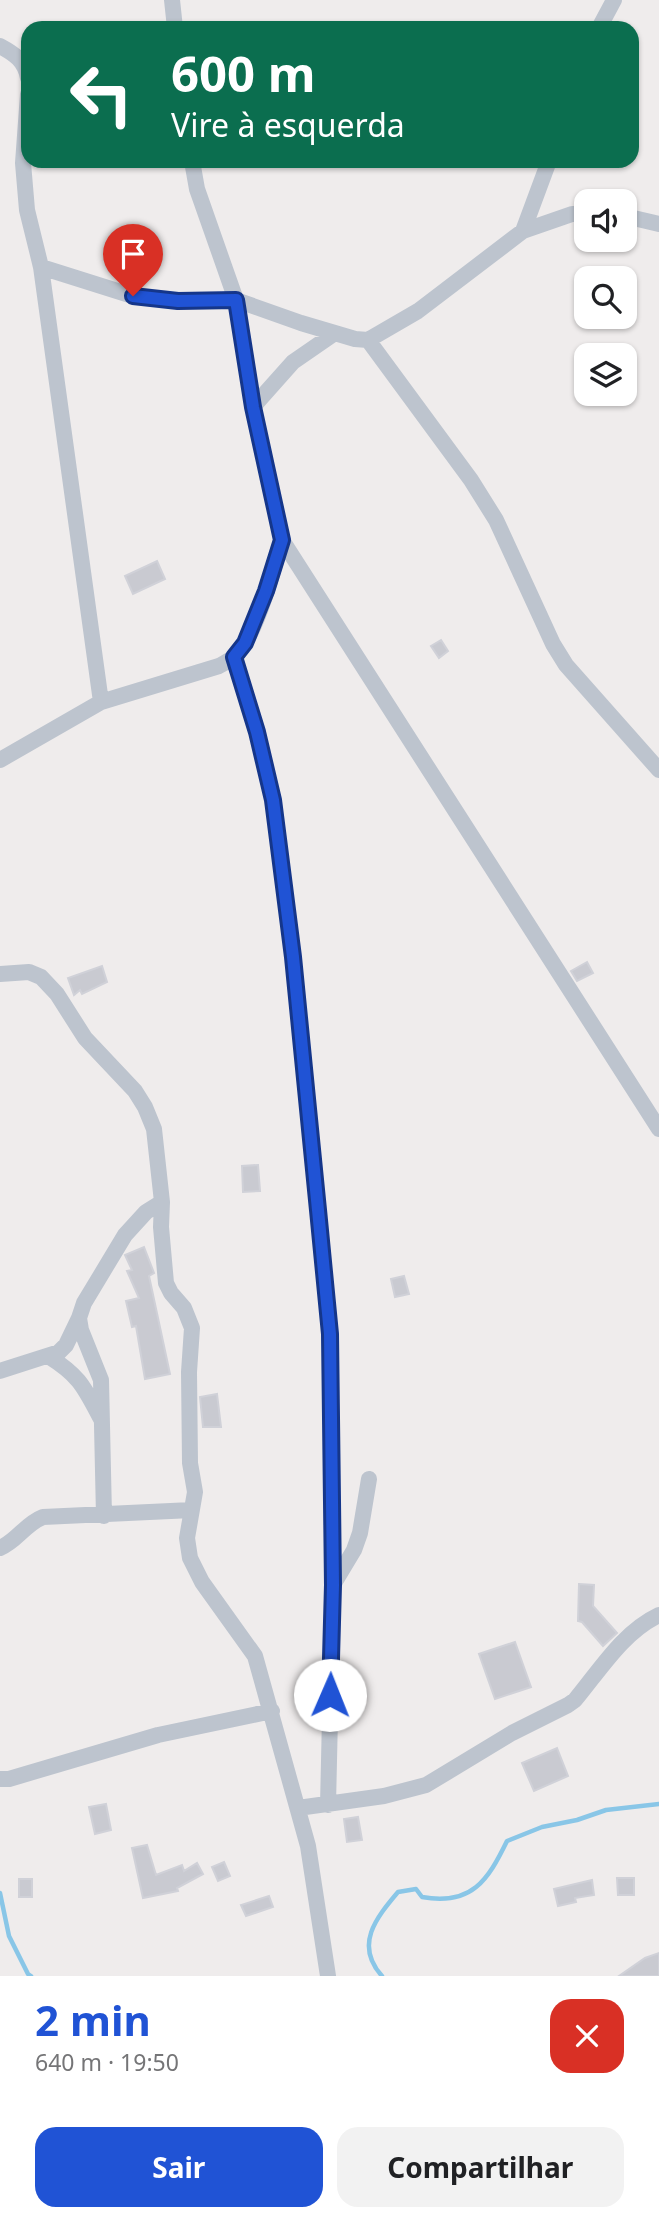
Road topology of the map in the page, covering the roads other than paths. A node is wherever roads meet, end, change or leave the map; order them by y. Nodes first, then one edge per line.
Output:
1 (172, 0) edge
2 (614, 0) edge
3 (174, 21) edge
4 (603, 21) edge
5 (0, 46) edge
6 (21, 60) edge
7 (23, 168) edge
8 (193, 168) edge
9 (546, 168) edge
10 (574, 214) edge
11 (637, 219) edge
12 (659, 224) edge
13 (523, 231) junction
14 (41, 267) junction
15 (236, 300) junction
16 (335, 333) junction
17 (368, 340) junction
18 (253, 407) junction
19 (282, 540) junction
20 (234, 657) junction
21 (101, 702) junction
22 (0, 760) edge
23 (659, 770) edge
24 (0, 974) edge
25 (659, 1129) edge
26 (162, 1202) junction
27 (79, 1318) junction
28 (48, 1356) junction
29 (0, 1371) edge
30 (103, 1422) junction
31 (369, 1479) dead end
32 (192, 1510) junction
33 (104, 1516) junction
34 (0, 1548) edge
35 (333, 1585) junction
36 (659, 1615) edge
37 (272, 1711) junction
38 (0, 1779) edge
39 (328, 1805) junction
40 (298, 1808) junction
41 (328, 1976) edge

1 - 3 street
2 - 4 street
5 - 6 street
7 - 14 street
8 - 15 street
9 - 13 street
10 - 13 street
11 - 12 street
13 - 17 street
14 - 15 street
14 - 21 street
15 - 16 street
15 - 18 street
16 - 17 street
16 - 18 street
17 - 23 street
18 - 19 street
19 - 20 street
19 - 25 street
20 - 21 street
20 - 35 street
21 - 22 street
24 - 26 street
26 - 27 street
26 - 32 street
27 - 28 street
27 - 30 street
28 - 29 street
28 - 30 street
30 - 33 street
31 - 35 street
32 - 33 street
32 - 37 street
33 - 34 street
35 - 39 street
36 - 39 street
37 - 38 street
37 - 40 street
39 - 40 street
40 - 41 street

